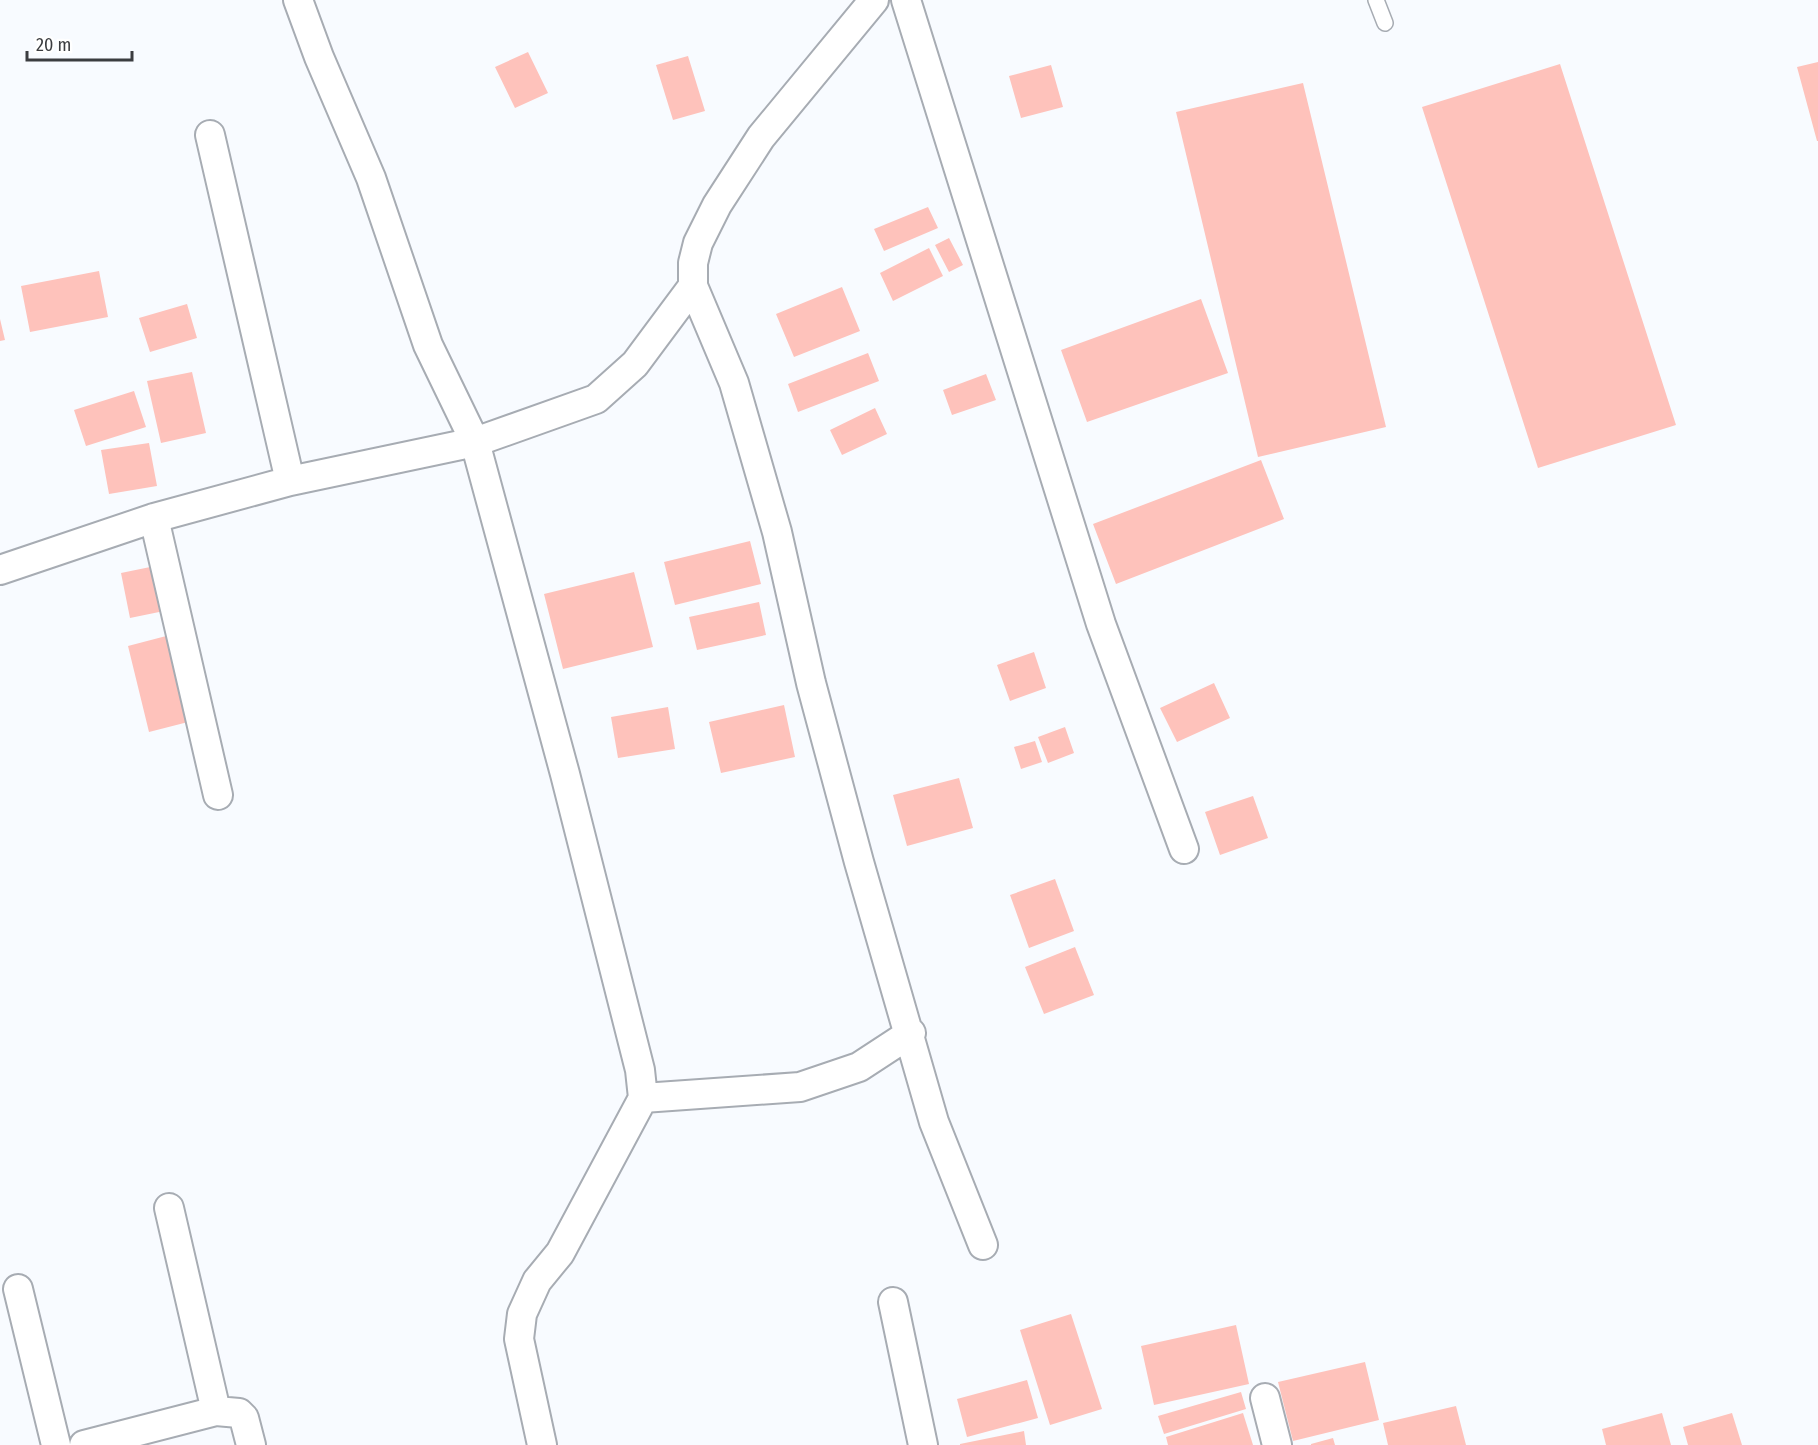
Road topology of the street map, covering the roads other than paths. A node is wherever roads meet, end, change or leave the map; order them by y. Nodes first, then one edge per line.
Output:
1 (298, 0) edge
2 (874, 0) edge
3 (906, 0) edge
4 (1376, 0) edge
5 (1385, 23) dead end
6 (210, 135) dead end
7 (693, 286) junction
8 (475, 442) junction
9 (290, 481) junction
10 (154, 518) junction
11 (0, 570) edge
12 (218, 795) dead end
13 (1184, 849) dead end
14 (910, 1033) junction
15 (644, 1098) junction
16 (169, 1208) dead end
17 (983, 1245) dead end
18 (18, 1289) dead end
19 (893, 1302) dead end
20 (1265, 1398) dead end
21 (216, 1411) junction
22 (92, 1444) edge
23 (56, 1445) edge
24 (251, 1445) edge
25 (542, 1445) edge
26 (923, 1445) edge
27 (1277, 1445) edge

1 - 8 street
2 - 7 street
3 - 13 street
4 - 5 lane
6 - 9 street
7 - 8 street
7 - 14 street
8 - 9 street
8 - 15 street
9 - 10 street
10 - 11 street
10 - 12 street
14 - 15 street
14 - 17 street
15 - 25 street
16 - 21 street
18 - 23 street
19 - 26 street
20 - 27 street
21 - 22 street
21 - 24 street

